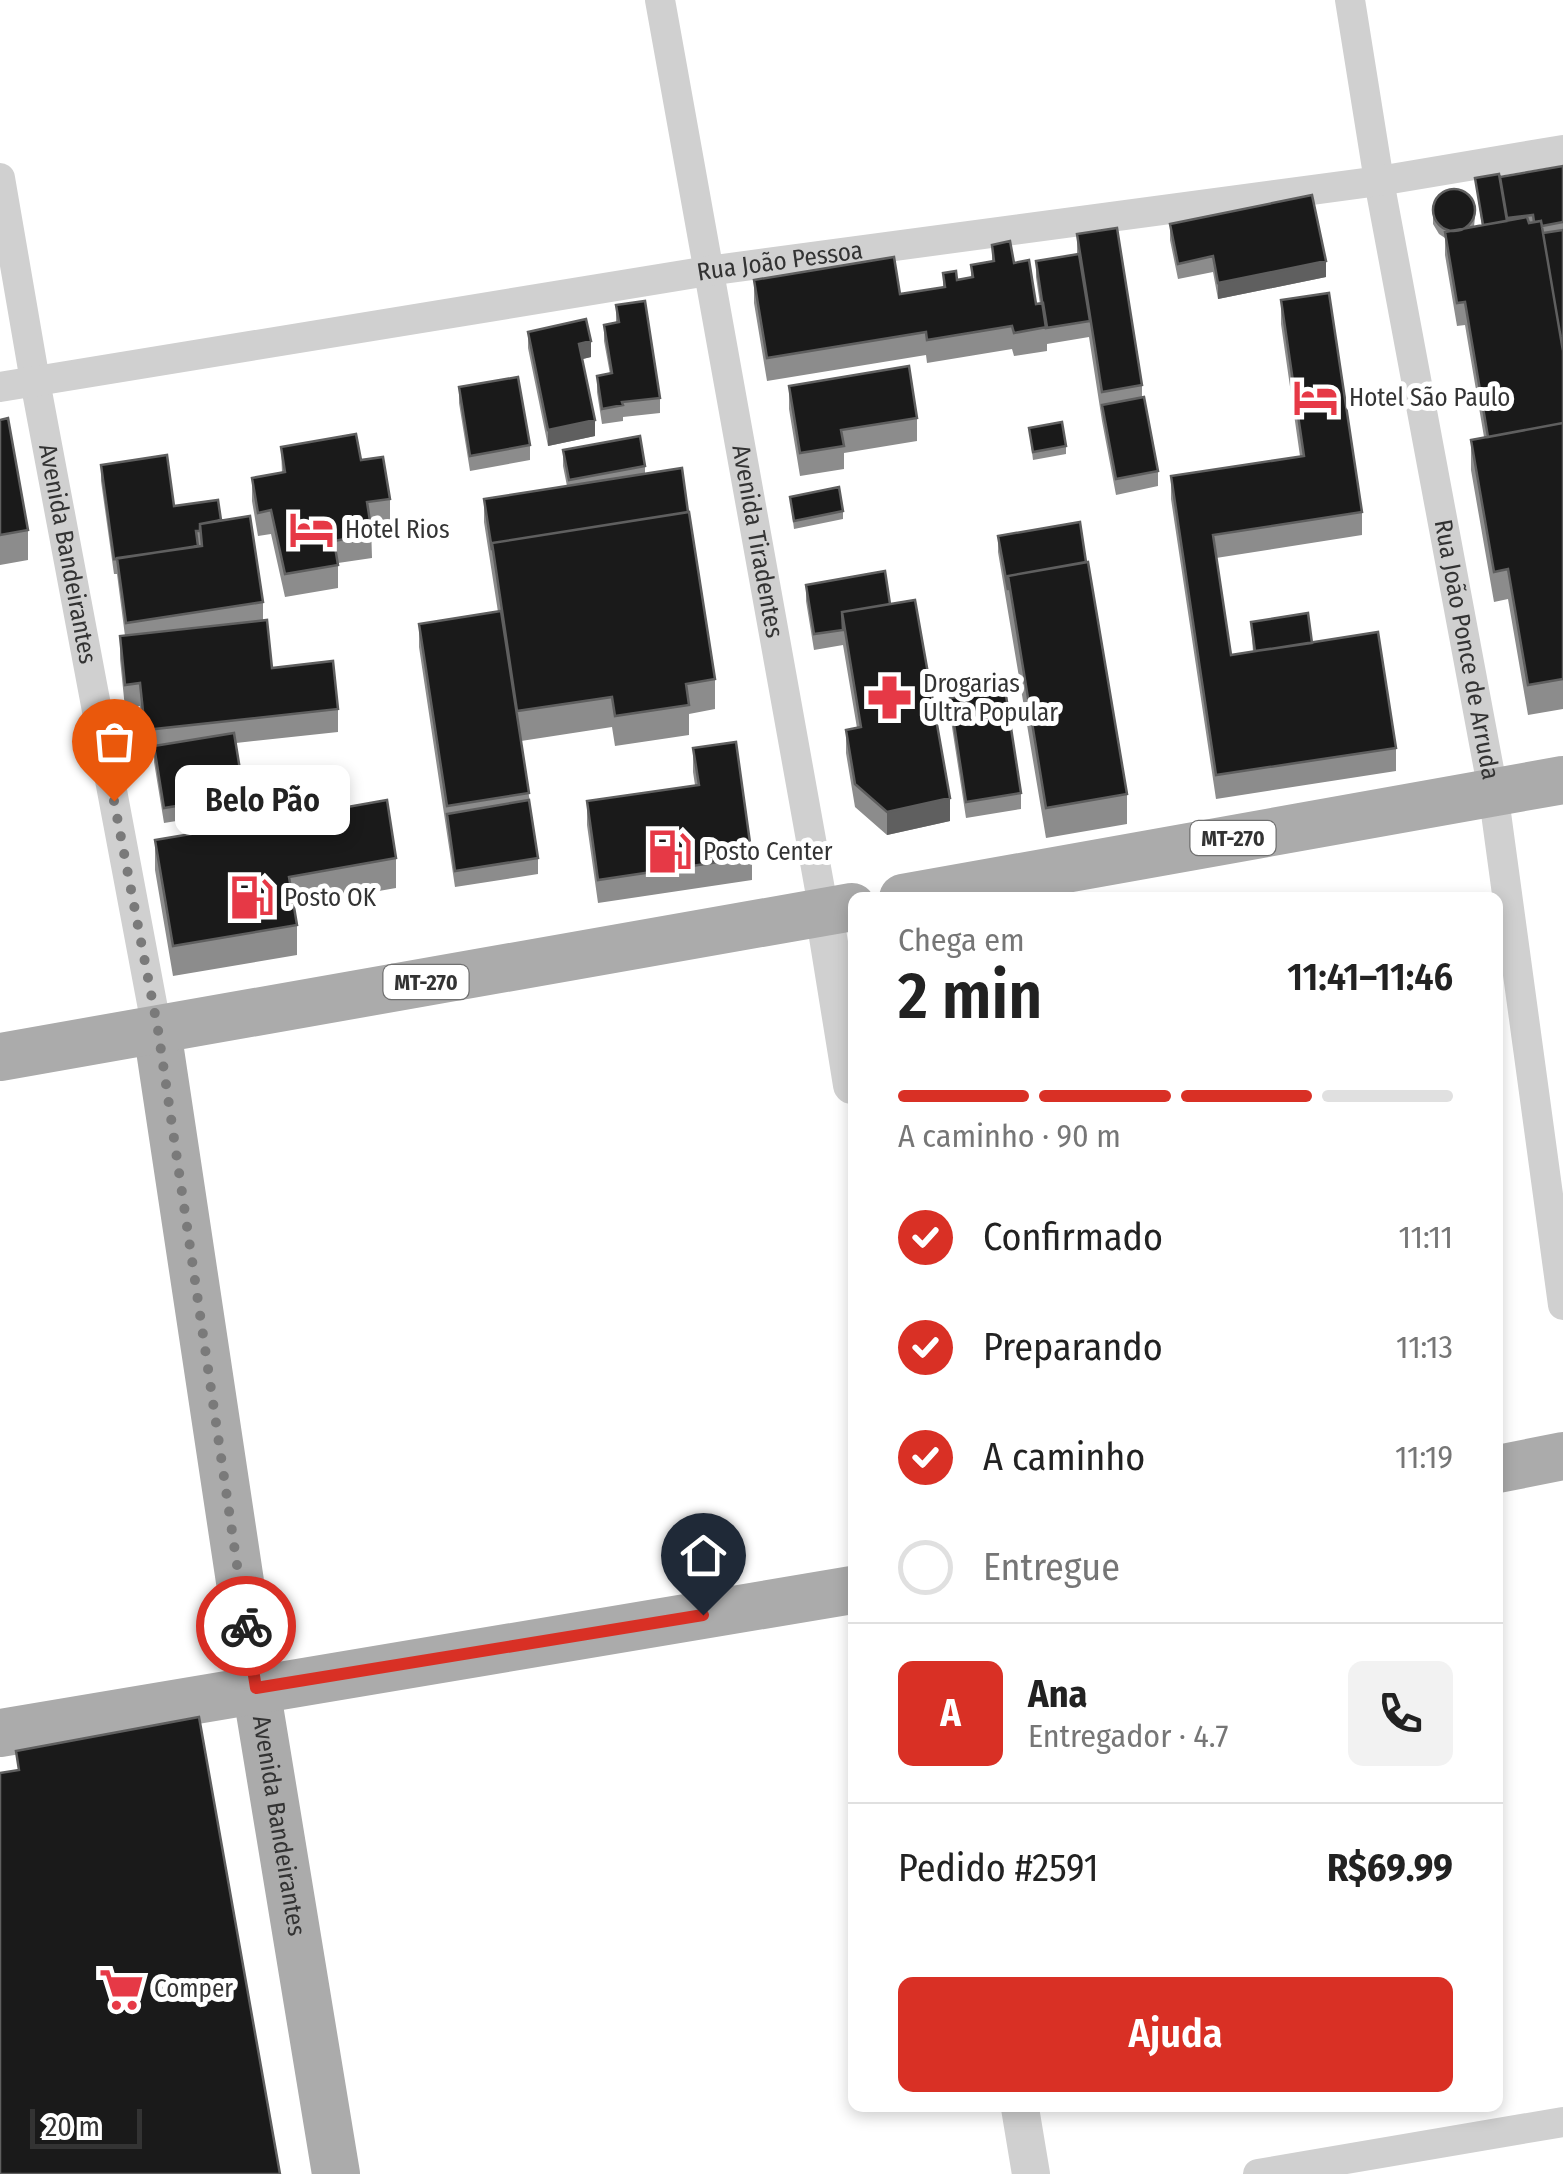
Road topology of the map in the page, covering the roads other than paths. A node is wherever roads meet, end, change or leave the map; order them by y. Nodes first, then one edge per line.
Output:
1 (660, 0) edge
2 (1350, 0) edge
3 (1563, 150) edge
4 (0, 178) edge
5 (1379, 180) junction
6 (708, 271) junction
7 (35, 381) junction
8 (0, 388) edge
9 (1563, 780) edge
10 (1494, 791) junction
11 (937, 892) edge
12 (838, 909) edge
13 (158, 1030) junction
14 (848, 1035) edge
15 (0, 1057) edge
16 (1563, 1304) edge
17 (1563, 1456) edge
18 (1503, 1468) edge
19 (848, 1591) edge
20 (256, 1688) junction
21 (0, 1733) edge
22 (1021, 2112) edge
23 (1563, 2122) edge
24 (336, 2174) edge
25 (1031, 2174) edge
26 (1258, 2174) edge

1 - 6 street, Avenida Tiradentes
2 - 5 street, Rua João Ponce de Arruda
3 - 5 street, Rua João Pessoa
4 - 7 street, Avenida Bandeirantes
5 - 6 street, Rua João Pessoa
5 - 10 street, Rua João Ponce de Arruda
6 - 7 street, Rua João Pessoa
6 - 12 street, Avenida Tiradentes
7 - 8 street, Rua João Pessoa
7 - 13 street, Avenida Bandeirantes
9 - 10 main road, MT-270
10 - 11 main road, MT-270
10 - 16 street, Rua João Ponce de Arruda
12 - 13 main road, MT-270
12 - 14 street, Avenida Tiradentes
13 - 15 main road, MT-270
13 - 20 main road, Avenida Bandeirantes
17 - 18 main road
19 - 20 main road
20 - 21 main road
20 - 24 main road, Avenida Bandeirantes
22 - 25 street
23 - 26 street

